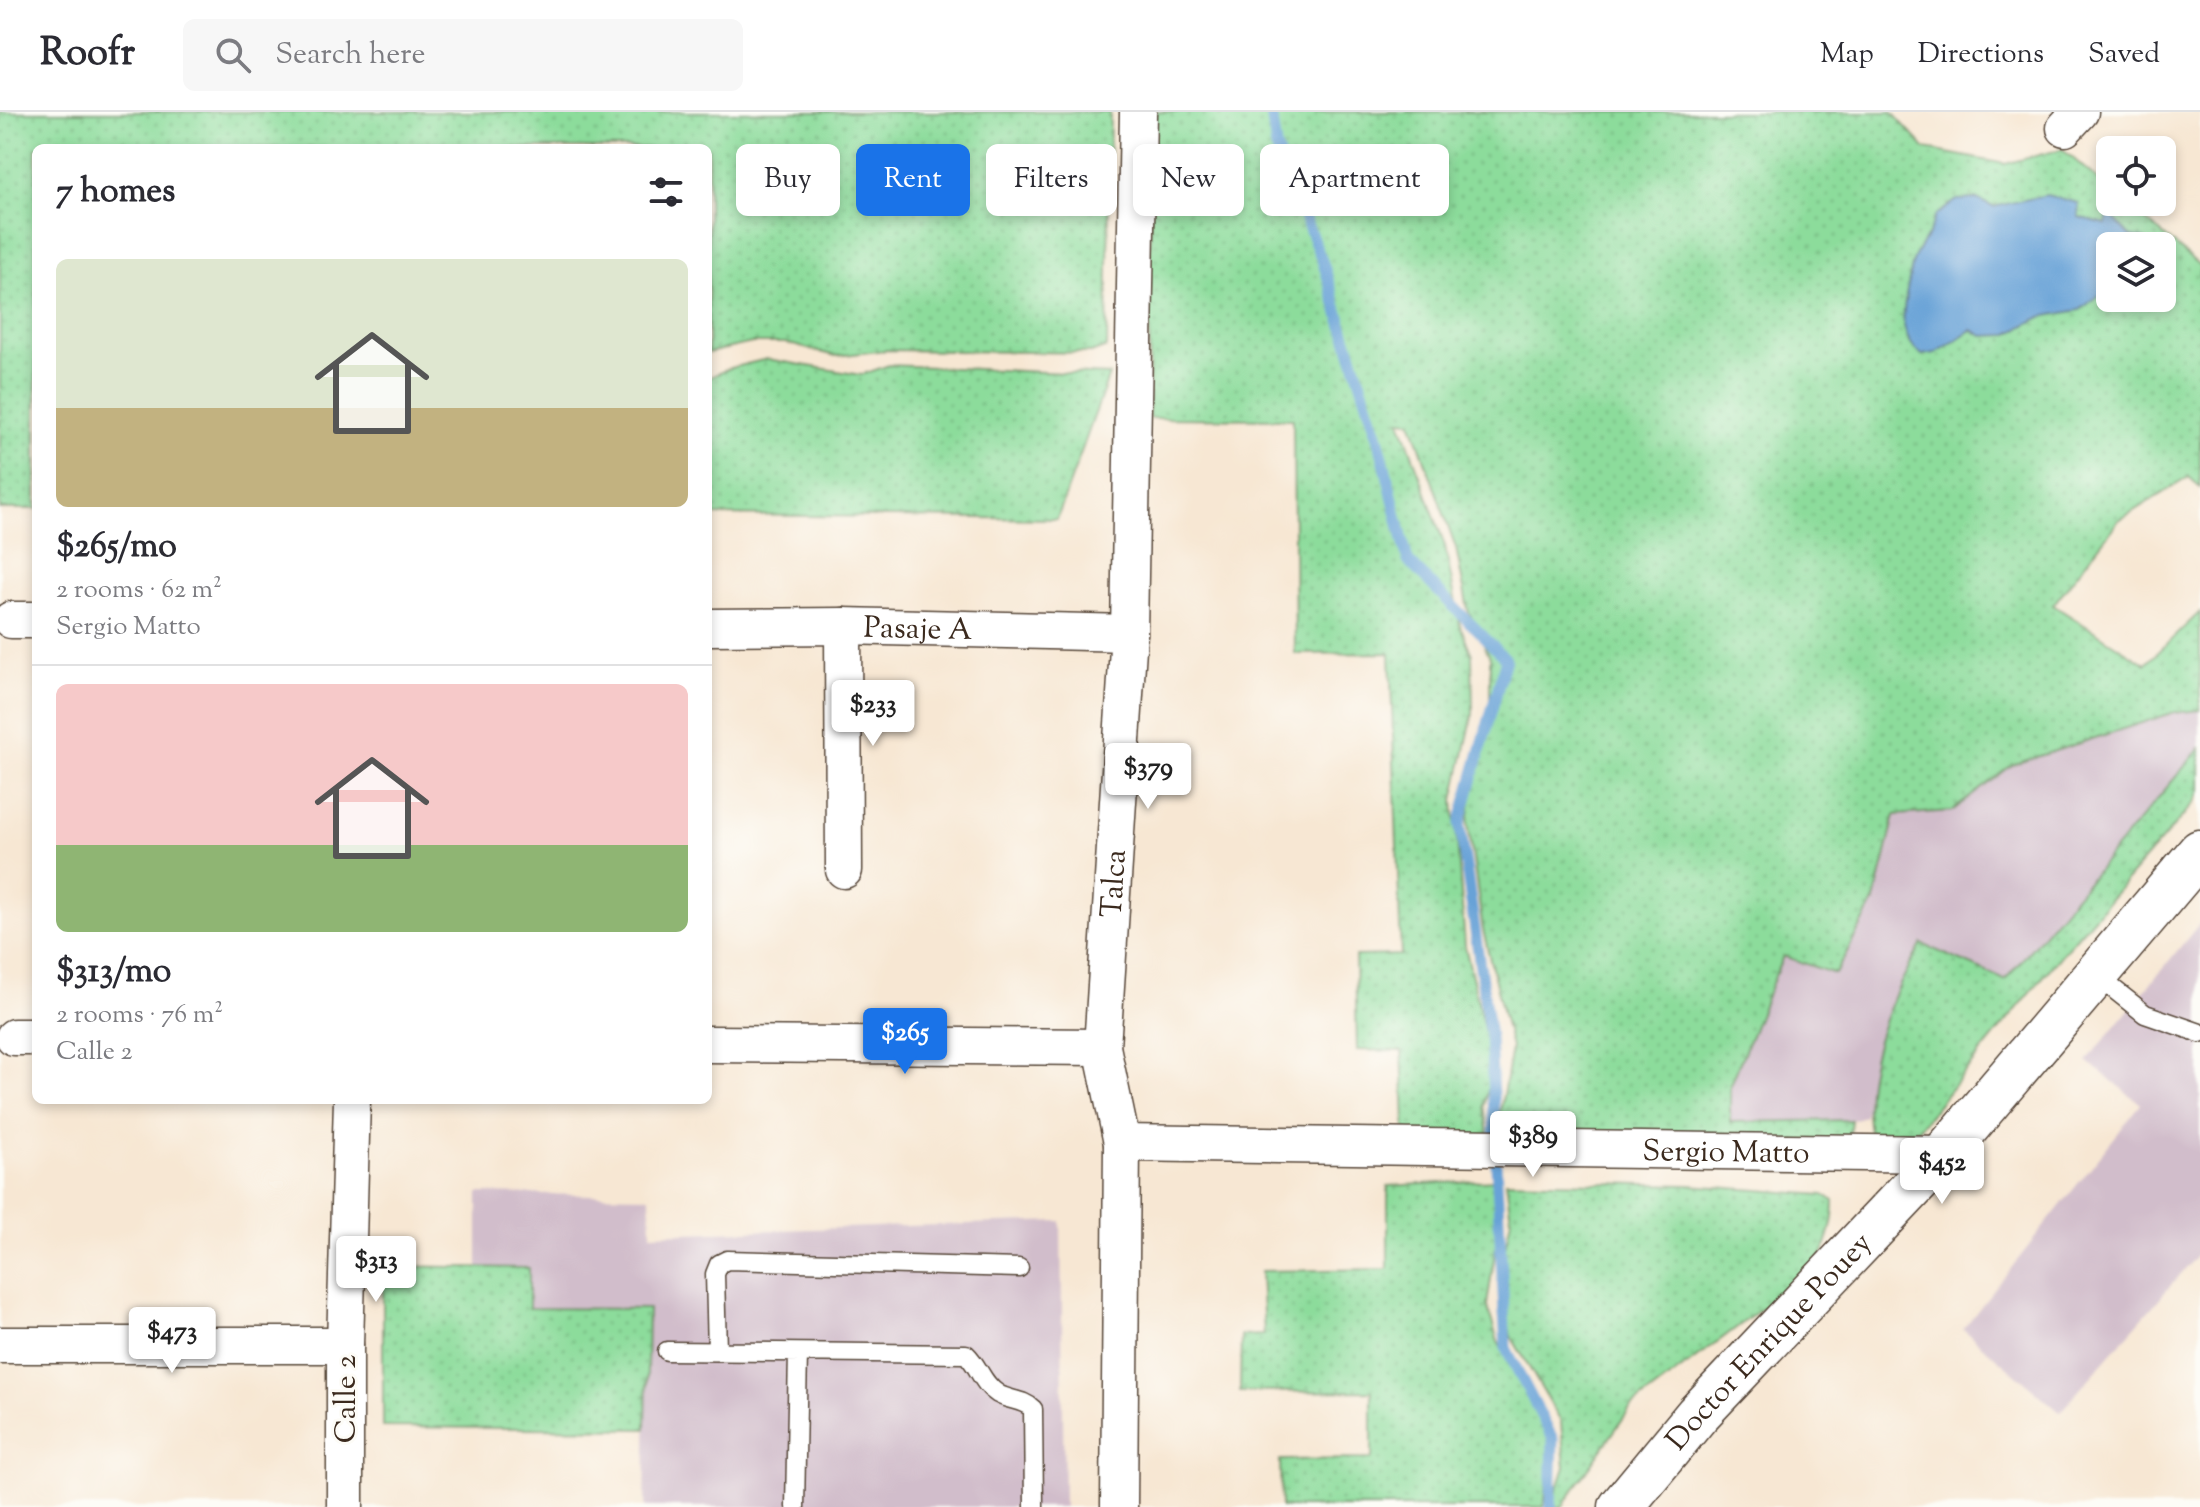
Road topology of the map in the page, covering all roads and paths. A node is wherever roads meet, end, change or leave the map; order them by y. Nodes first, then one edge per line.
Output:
1 (1138, 112) edge
2 (843, 626) junction
3 (712, 627) edge
4 (1129, 633) junction
5 (2200, 852) edge
6 (844, 870) dead end
7 (2096, 975) junction
8 (2200, 1033) edge
9 (712, 1044) edge
10 (1102, 1047) junction
11 (352, 1104) edge
12 (1122, 1143) junction
13 (1944, 1154) junction
14 (1019, 1268) dead end
15 (0, 1345) edge
16 (345, 1345) junction
17 (667, 1351) dead end
18 (717, 1351) junction
19 (798, 1353) junction
20 (345, 1507) edge
21 (795, 1507) edge
22 (1034, 1507) edge
23 (1119, 1507) edge
24 (1621, 1507) edge

1 - 4 street, Talca
2 - 3 street, Pasaje A
2 - 4 street, Pasaje A
2 - 6 street
4 - 10 street, Talca
5 - 7 street, Doctor Enrique Pouey
7 - 8 lane
7 - 13 street, Doctor Enrique Pouey
9 - 10 street
10 - 12 street, Talca
11 - 16 street, Calle 2
12 - 13 street, Sergio Matto
12 - 23 street, Talca
13 - 24 street, Doctor Enrique Pouey
14 - 18 lane
15 - 16 street
16 - 20 street, Calle 2
17 - 18 lane
18 - 19 lane
19 - 21 lane
19 - 22 lane

